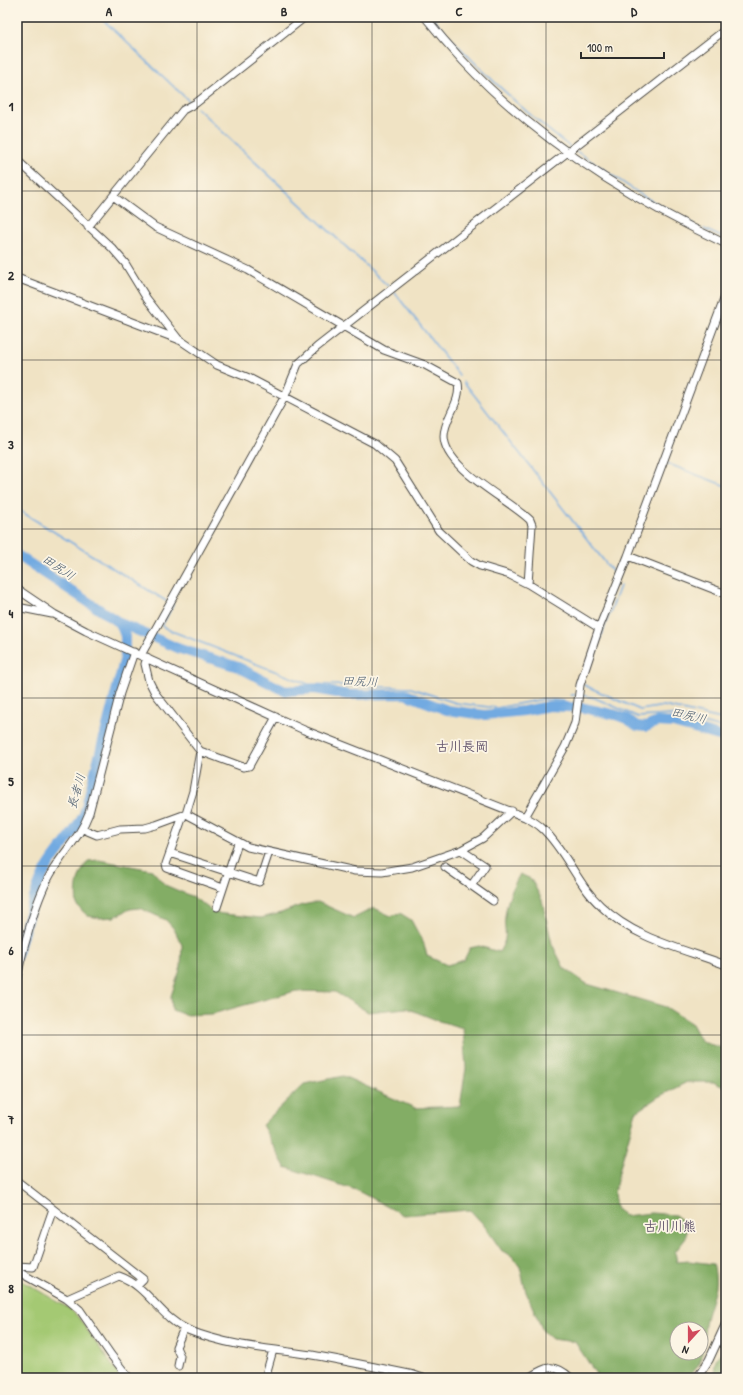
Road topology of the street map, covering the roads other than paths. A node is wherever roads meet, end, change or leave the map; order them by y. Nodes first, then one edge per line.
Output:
1 (305, 17) edge
2 (425, 17) edge
3 (726, 29) edge
4 (568, 151) junction
5 (17, 160) edge
6 (113, 196) junction
7 (88, 226) junction
8 (726, 244) edge
9 (17, 278) edge
10 (726, 294) edge
11 (344, 327) junction
12 (180, 340) junction
13 (284, 396) junction
14 (628, 556) junction
15 (528, 584) junction
16 (17, 589) edge
17 (726, 594) edge
18 (17, 607) edge
19 (54, 614) junction
20 (599, 628) junction
21 (138, 654) junction
22 (276, 716) junction
23 (200, 751) junction
24 (512, 811) junction
25 (184, 815) junction
26 (525, 817) junction
27 (83, 830) junction
28 (238, 843) junction
29 (461, 850) junction
30 (270, 852) junction
31 (170, 853) junction
32 (445, 867) dead end
33 (228, 872) junction
34 (471, 886) junction
35 (223, 888) junction
36 (493, 901) dead end
37 (217, 907) dead end
38 (726, 965) edge
39 (17, 977) edge
40 (17, 1182) edge
41 (53, 1209) junction
42 (17, 1266) edge
43 (17, 1270) edge
44 (137, 1285) junction
45 (67, 1299) junction
46 (726, 1323) edge
47 (184, 1328) junction
48 (273, 1350) junction
49 (178, 1366) dead end
50 (129, 1378) edge
51 (269, 1378) edge
52 (424, 1378) edge
53 (528, 1378) edge
54 (571, 1378) edge
55 (699, 1378) edge

1 - 6 street
2 - 4 street
3 - 4 street
4 - 8 street
4 - 11 street
5 - 7 street
6 - 7 street
6 - 11 street
7 - 12 street
9 - 12 street
10 - 14 street
11 - 13 street
11 - 15 street
12 - 13 street
13 - 15 street
13 - 21 street
14 - 17 street
14 - 20 street
15 - 20 street
16 - 19 street
18 - 19 street
19 - 21 street
20 - 26 street
21 - 22 street
21 - 23 street
21 - 27 street
22 - 23 street
22 - 24 street
23 - 25 street
24 - 26 street
24 - 29 street
25 - 27 street
25 - 28 street
25 - 31 street
26 - 38 street
27 - 39 street
28 - 30 street
28 - 33 street
29 - 30 street
29 - 34 street
30 - 33 street
31 - 33 street
31 - 35 street
32 - 34 street
33 - 35 street
34 - 36 street
35 - 37 street
40 - 41 street
41 - 42 street
41 - 44 street
43 - 45 street
44 - 45 street
44 - 47 street
45 - 50 street
46 - 55 street
47 - 48 street
47 - 49 street
48 - 51 street
48 - 52 street
53 - 54 street

